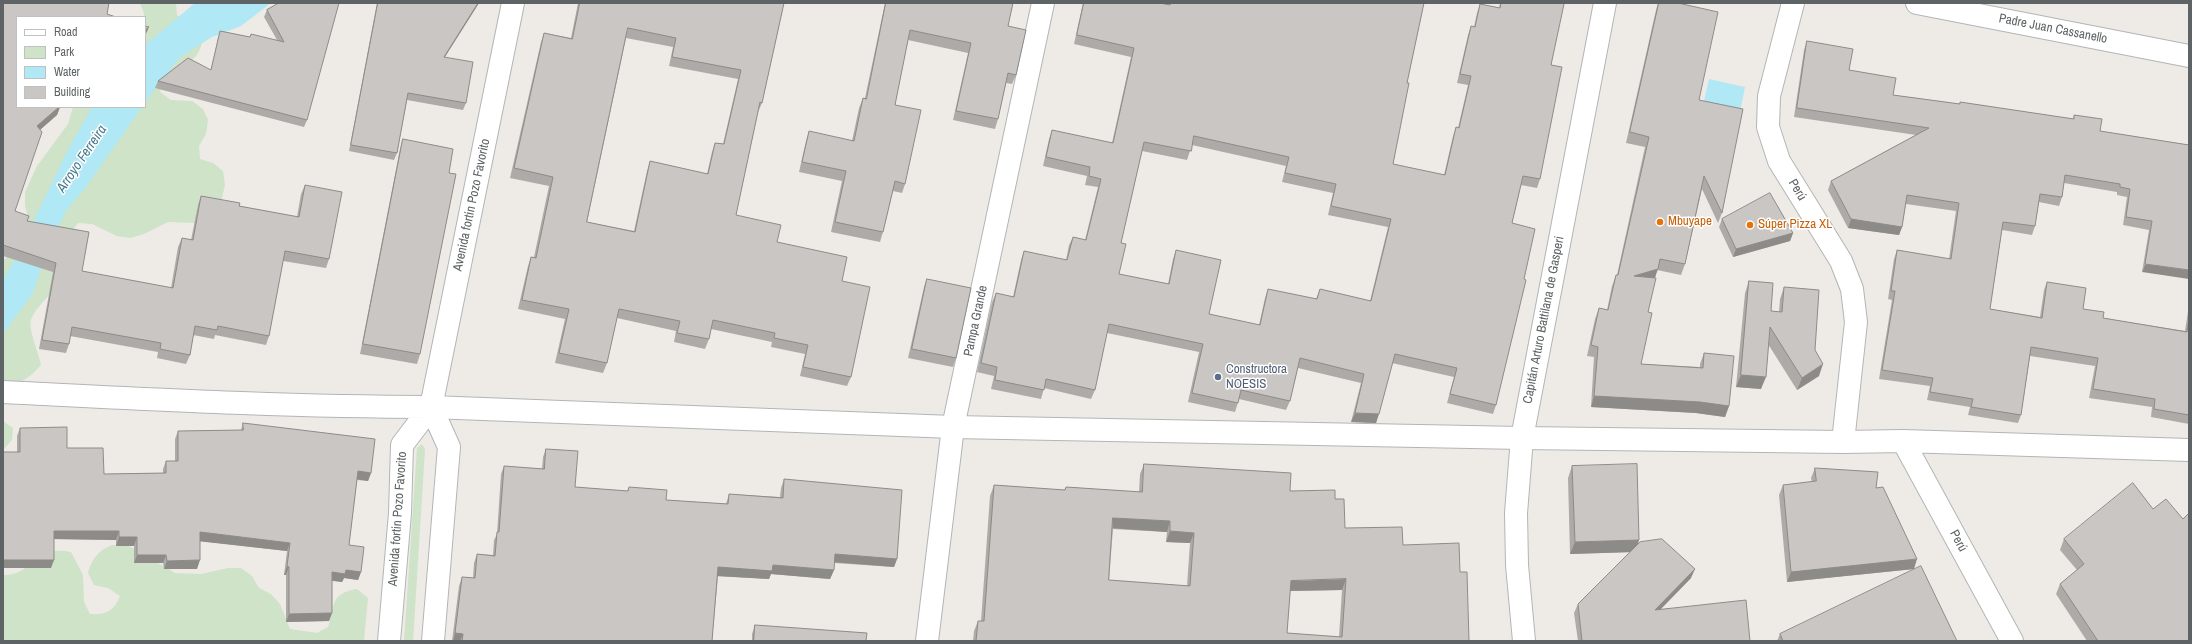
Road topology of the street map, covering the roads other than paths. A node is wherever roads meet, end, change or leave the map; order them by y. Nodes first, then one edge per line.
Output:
1 (513, 3) edge
2 (1043, 3) edge
3 (1604, 3) edge
4 (1793, 3) edge
5 (1917, 3) edge
6 (2189, 56) edge
7 (3, 392) edge
8 (431, 407) junction
9 (953, 427) junction
10 (1522, 438) junction
11 (1904, 441) junction
12 (1843, 442) junction
13 (2189, 450) edge
14 (389, 641) edge
15 (433, 641) edge
16 (927, 641) edge
17 (1524, 641) edge
18 (2012, 641) edge

1 - 8 street, Avenida fortin Pozo Favorito
2 - 9 street, Pampa Grande
3 - 10 street, Capitán Arturo Battilana de Gasperi
4 - 12 street, Perú
5 - 6 street, Padre Juan Cassanello
7 - 8 street
8 - 9 street
8 - 14 street, Avenida fortin Pozo Favorito
8 - 15 street
9 - 10 street
9 - 16 street, Pampa Grande
10 - 12 street
10 - 17 street, Capitán Arturo Battilana de Gasperi
11 - 12 street
11 - 13 street
11 - 18 street, Perú

